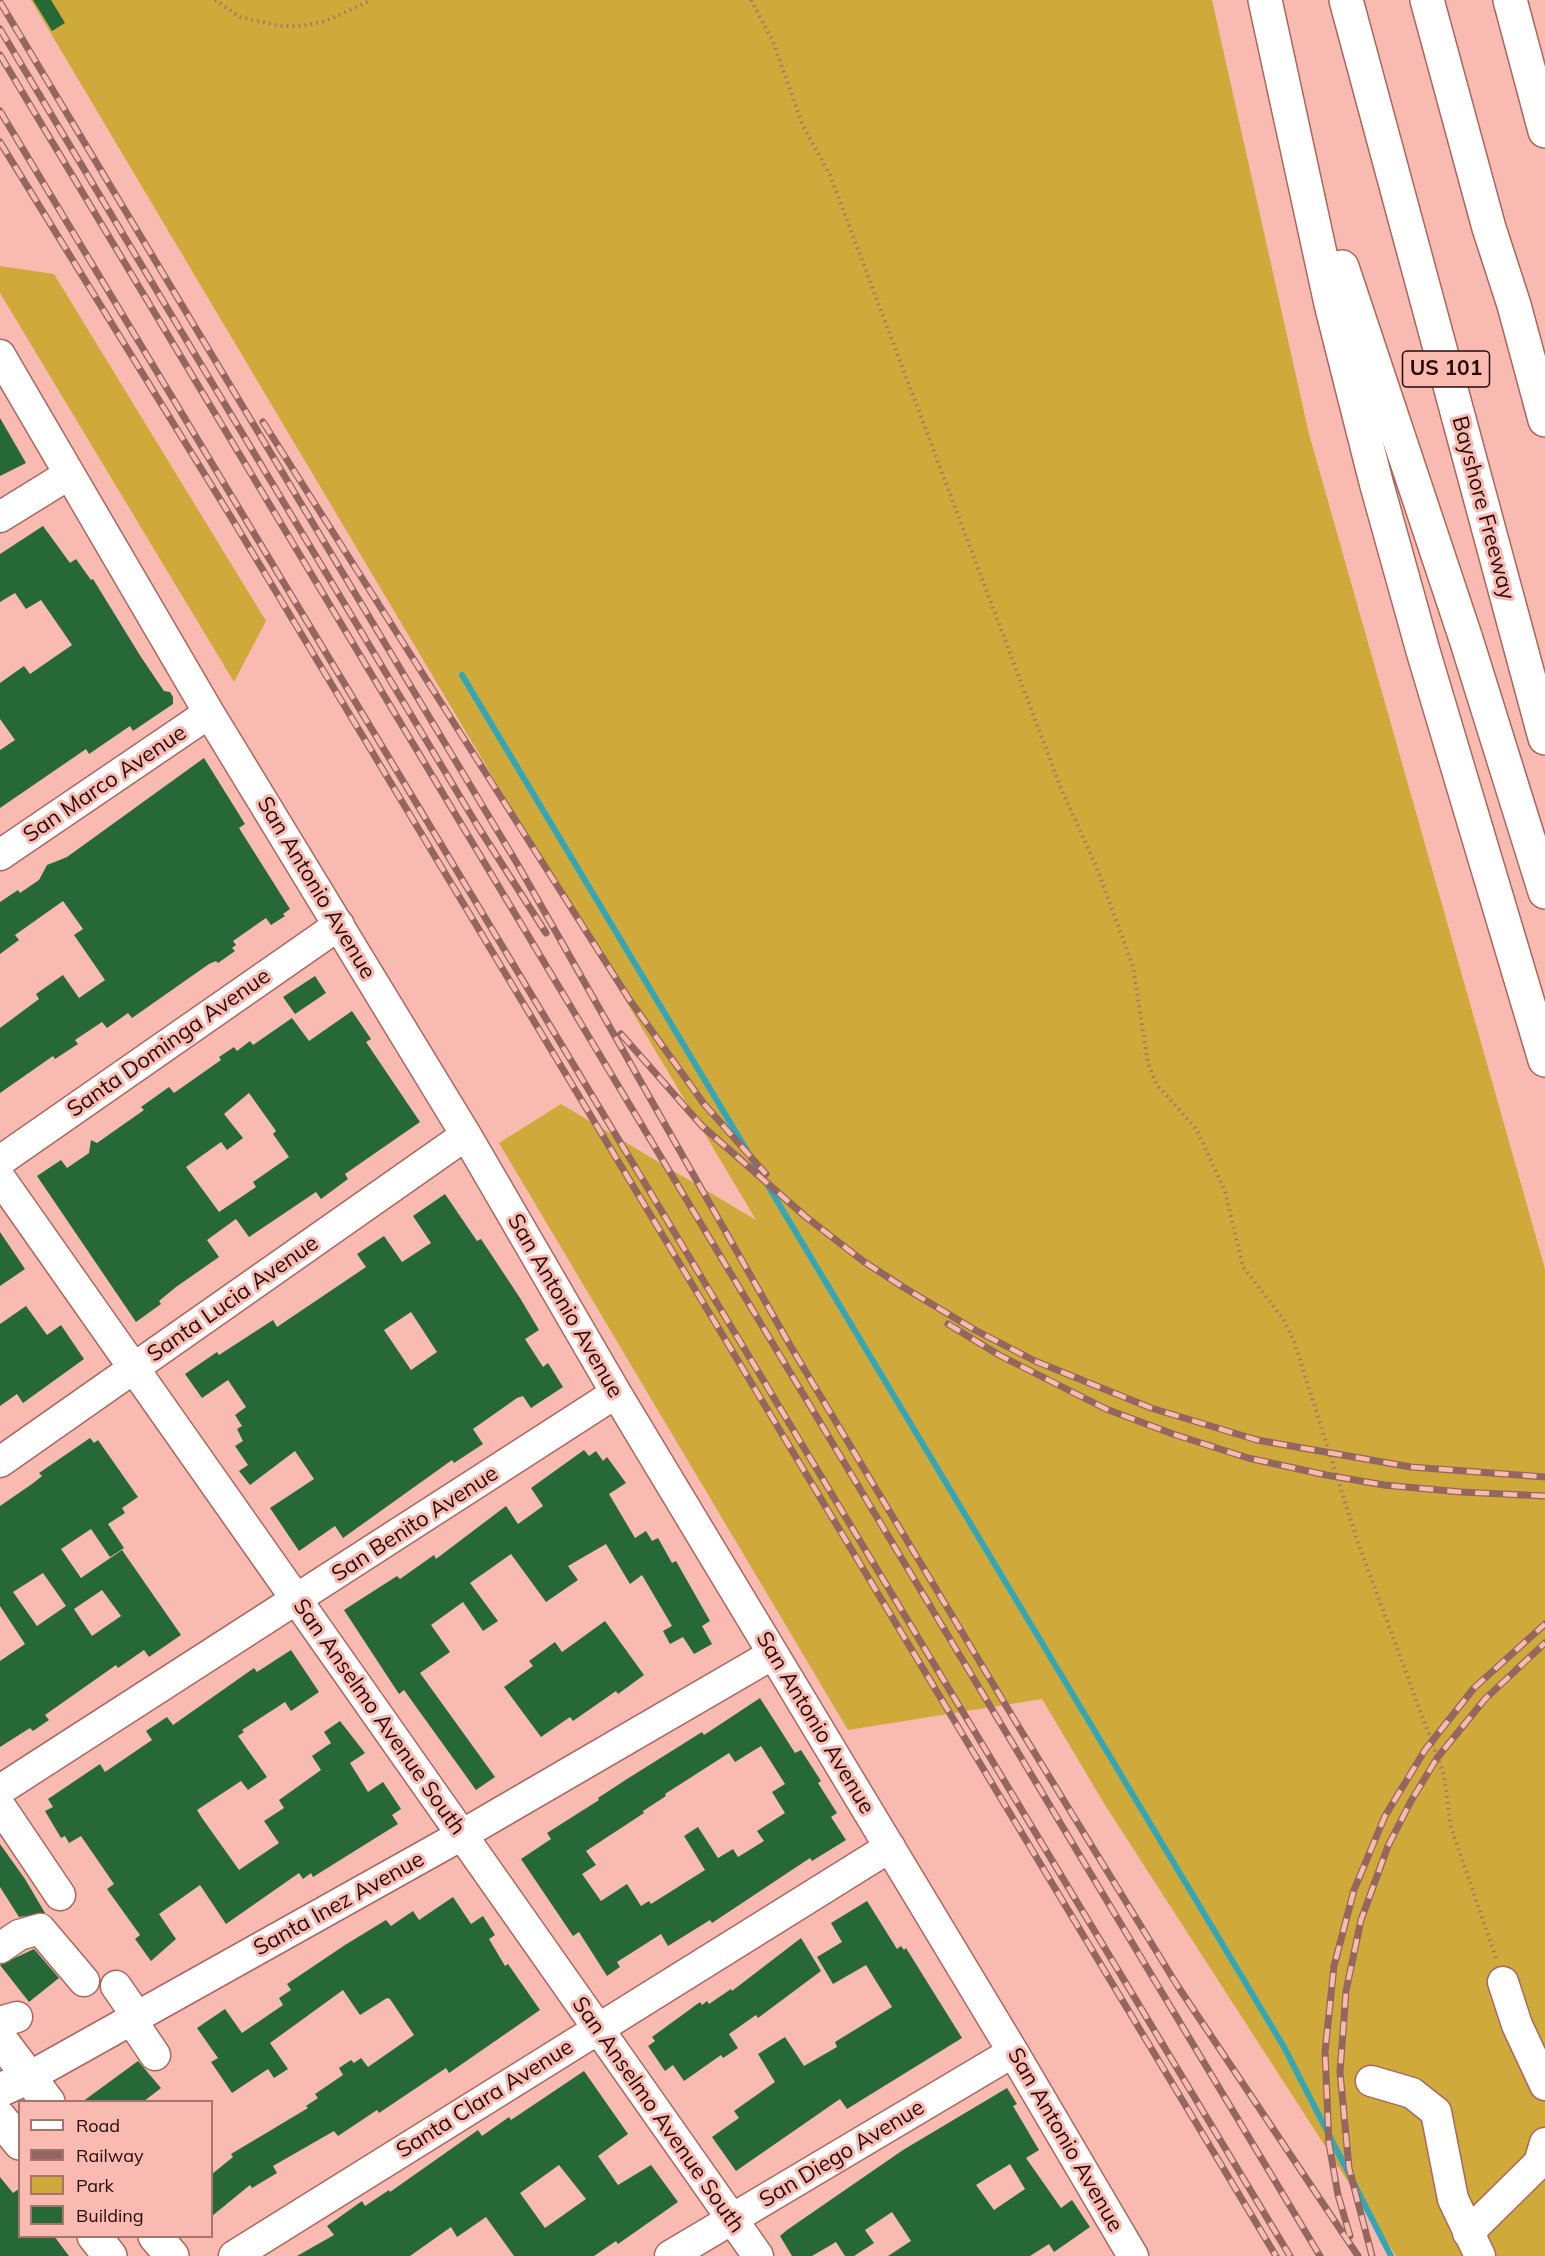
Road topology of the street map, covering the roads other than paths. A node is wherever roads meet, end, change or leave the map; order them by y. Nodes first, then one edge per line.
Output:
1 (1265, 0) edge
2 (1347, 0) edge
3 (1427, 0) edge
4 (1510, 0) edge
5 (1545, 131) edge
6 (1294, 142) junction
7 (0, 355) edge
8 (1545, 420) edge
9 (68, 475) junction
10 (0, 518) edge
11 (209, 712) junction
12 (1545, 738) edge
13 (0, 855) edge
14 (1545, 892) edge
15 (339, 925) junction
16 (1545, 1060) edge
17 (466, 1135) junction
18 (0, 1161) edge
19 (0, 1178) edge
20 (136, 1368) junction
21 (616, 1393) junction
22 (0, 1462) edge
23 (298, 1600) junction
24 (772, 1654) junction
25 (0, 1790) edge
26 (0, 1806) edge
27 (460, 1836) junction
28 (890, 1847) junction
29 (60, 1895) dead end
30 (0, 1948) edge
31 (84, 1981) dead end
32 (1503, 1982) road end
33 (116, 1986) dead end
34 (135, 2020) junction
35 (6, 2026) edge
36 (597, 2030) junction
37 (1013, 2052) junction
38 (155, 2055) dead end
39 (1371, 2081) dead end
40 (1545, 2085) edge
41 (19, 2086) edge
42 (0, 2118) edge
43 (18, 2140) edge
44 (1545, 2143) edge
45 (732, 2219) junction
46 (96, 2238) edge
47 (157, 2238) edge
48 (1474, 2244) edge
49 (1127, 2254) edge
50 (110, 2256) edge
51 (172, 2256) edge
52 (234, 2256) edge
53 (670, 2256) edge
54 (758, 2256) edge

1 - 6 main road
2 - 12 main road, Bayshore Freeway / US 101
3 - 8 main road
4 - 5 main road
6 - 14 main road
6 - 16 main road
7 - 9 street, San Antonio Avenue
9 - 10 street
9 - 11 street, San Antonio Avenue
11 - 13 street, San Marco Avenue
11 - 15 street, San Antonio Avenue
15 - 17 street, San Antonio Avenue
15 - 18 street, Santa Dominga Avenue
17 - 20 street, Santa Lucia Avenue
17 - 21 street, San Antonio Avenue
19 - 20 street, San Anselmo Avenue South
20 - 22 street, Santa Lucia Avenue
20 - 23 street, San Anselmo Avenue South
21 - 23 street, San Benito Avenue
21 - 24 street, San Antonio Avenue
23 - 25 street, San Benito Avenue
23 - 27 street, San Anselmo Avenue South
24 - 27 street, Santa Inez Avenue
24 - 28 street, San Antonio Avenue
26 - 29 street
27 - 34 street, Santa Inez Avenue
27 - 36 street, San Anselmo Avenue South
28 - 36 street, Santa Clara Avenue
28 - 37 street, San Antonio Avenue
30 - 31 street
32 - 40 street
33 - 34 street
34 - 38 street
34 - 41 street, Santa Inez Avenue
35 - 41 main road
36 - 45 street, San Anselmo Avenue South
36 - 52 street, Santa Clara Avenue
37 - 45 street, San Diego Avenue
37 - 49 street, San Antonio Avenue
39 - 48 street
42 - 43 main road
44 - 48 street
45 - 53 street, San Diego Avenue
45 - 54 street, San Anselmo Avenue South
46 - 50 main road
47 - 51 main road

